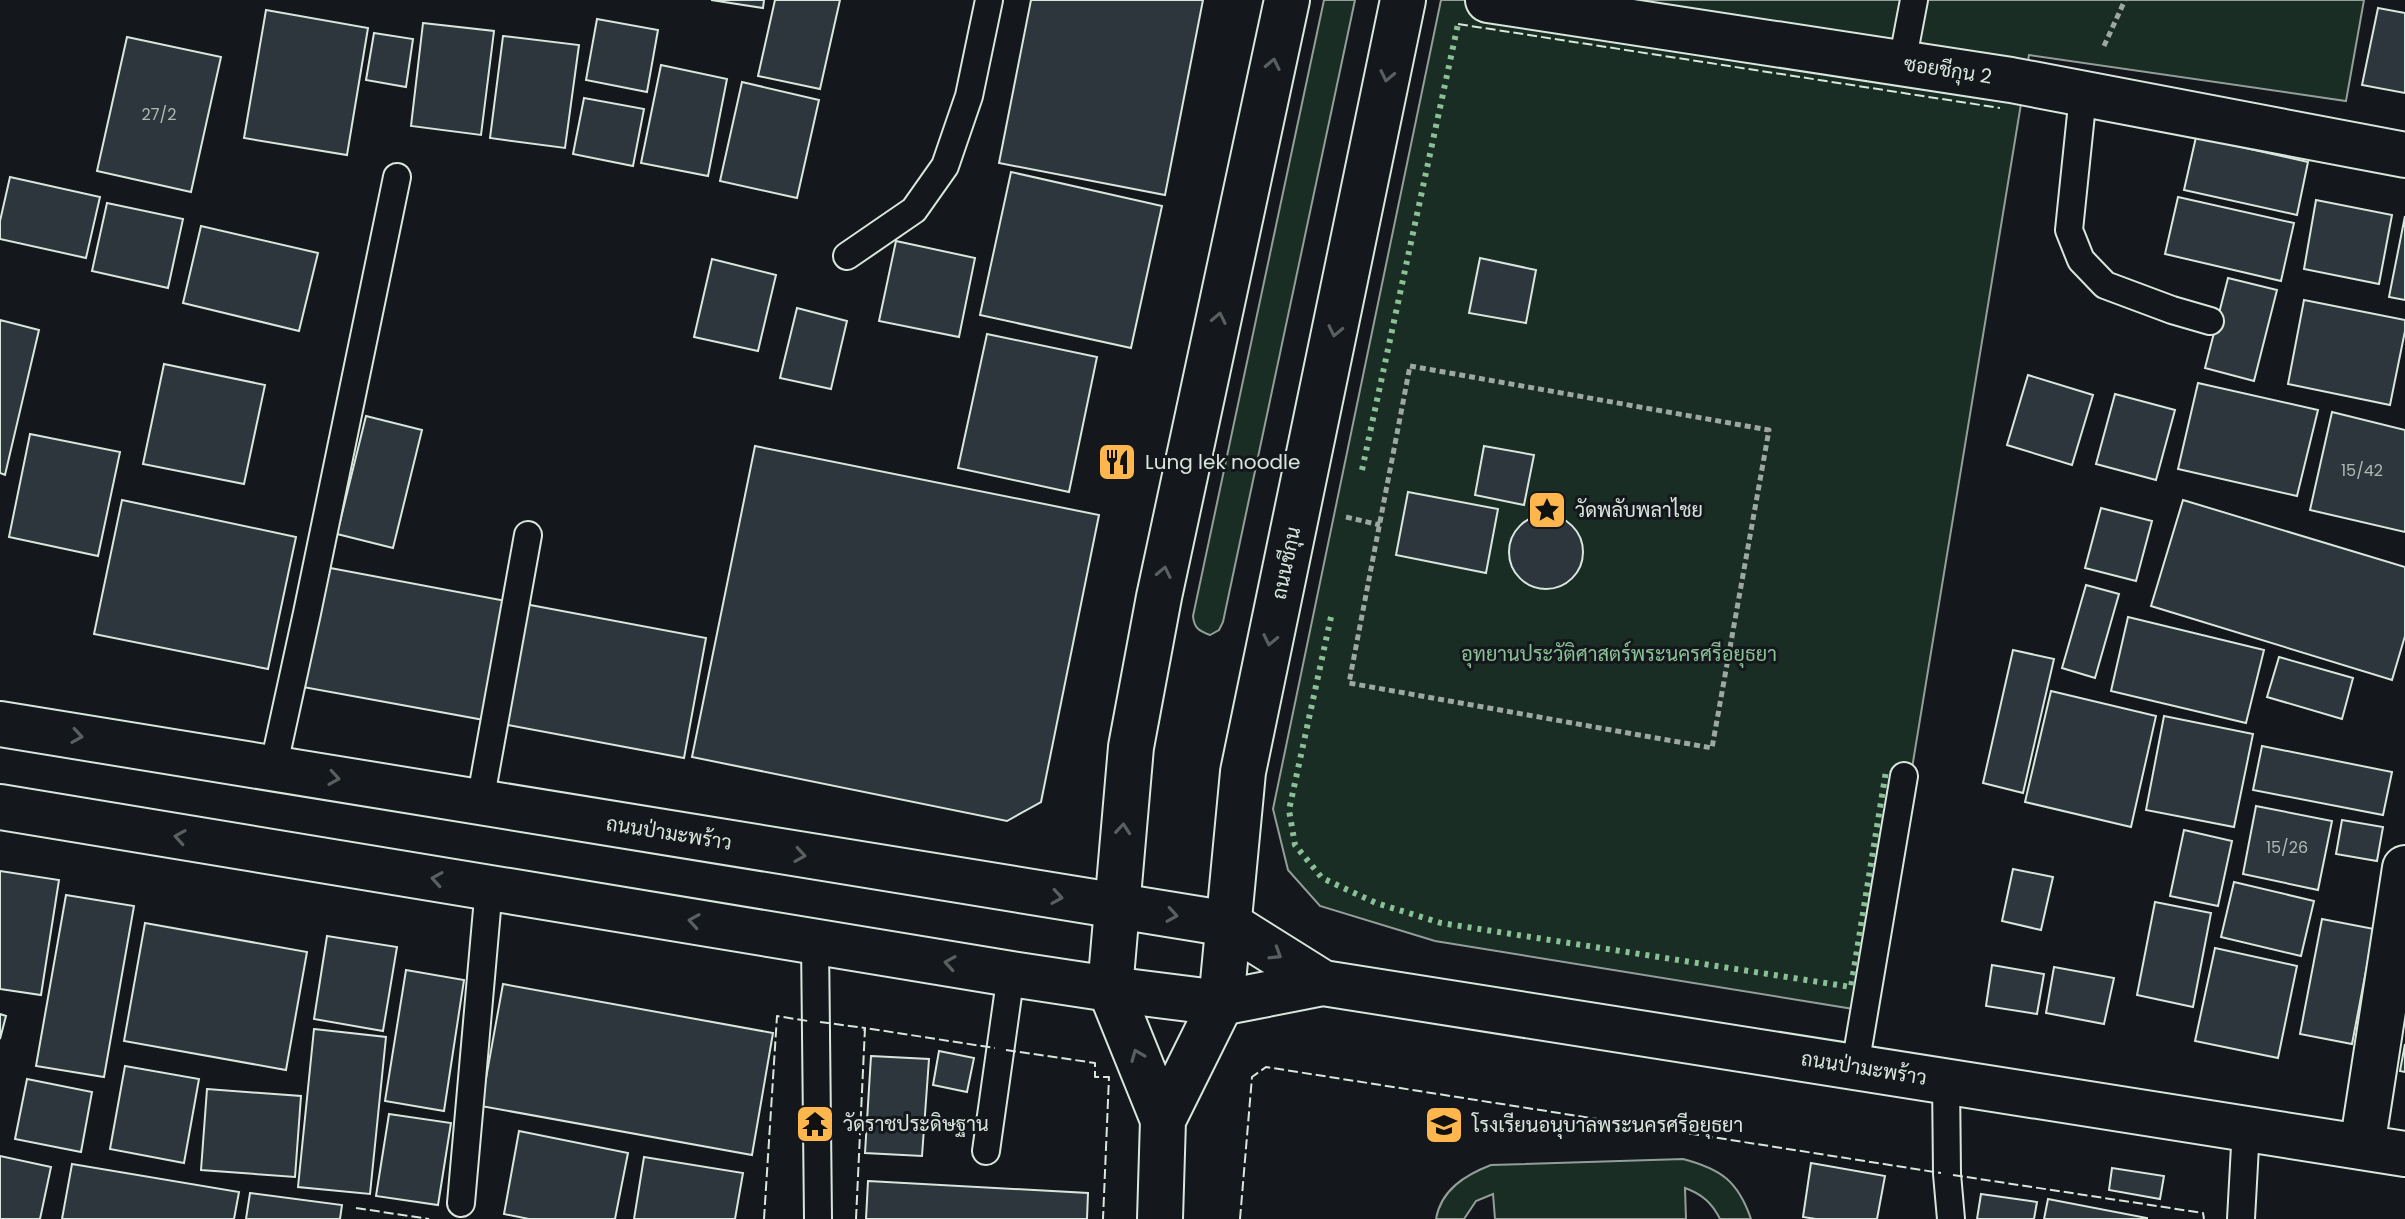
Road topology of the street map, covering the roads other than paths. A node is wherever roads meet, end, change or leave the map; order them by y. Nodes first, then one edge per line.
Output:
1 (989, 0) edge
2 (1287, 0) edge
3 (1403, 0) edge
4 (1488, 0) edge
5 (1914, 0) edge
6 (1623, 10) edge
7 (1902, 63) junction
8 (2083, 95) junction
9 (2405, 155) edge
10 (397, 177) dead end
11 (847, 256) dead end
12 (2210, 321) dead end
13 (528, 535) dead end
14 (0, 724) edge
15 (273, 769) junction
16 (1904, 776) dead end
17 (480, 802) junction
18 (0, 807) edge
19 (2405, 868) edge
20 (489, 887) junction
21 (1116, 906) junction
22 (1229, 924) junction
23 (815, 941) junction
24 (1011, 974) junction
25 (1323, 983) junction
26 (1110, 989) junction
27 (1221, 1003) junction
28 (1855, 1066) junction
29 (1946, 1080) junction
30 (1163, 1120) junction
31 (2246, 1128) junction
32 (2362, 1147) junction
33 (986, 1151) dead end
34 (2405, 1154) edge
35 (461, 1203) dead end
36 (818, 1219) edge
37 (1160, 1219) edge
38 (1951, 1219) edge
39 (2241, 1219) edge

1 - 11 lane
21 -> 2 street, ถนนชีกุน
3 -> 22 street, ถนนชีกุน
4 - 6 street, ซอยชีกุน 2
5 - 7 lane
6 - 7 street, ซอยชีกุน 2
7 - 8 street, ซอยชีกุน 2
8 - 9 street, ซอยชีกุน 2
8 - 12 lane
10 - 15 lane
13 - 17 lane
14 -> 15 street, ถนนป่ามะพร้าว
15 -> 17 street, ถนนป่ามะพร้าว
16 - 28 lane
17 -> 21 street, ถนนป่ามะพร้าว
20 -> 18 street, ถนนป่ามะพร้าว
19 - 32 street
23 -> 20 street, ถนนป่ามะพร้าว
20 - 35 lane
21 -> 22 street, ถนนป่ามะพร้าว
21 - 26 street, ถนนชีกุน
22 -> 25 street, ถนนป่ามะพร้าว
22 - 27 street, ถนนชีกุน
24 -> 23 street, ถนนป่ามะพร้าว
23 - 36 lane
24 - 26 street, ถนนป่ามะพร้าว
24 - 33 lane
25 - 27 street, ถนนป่ามะพร้าว
25 - 28 street, ถนนป่ามะพร้าว
26 - 27 street, ถนนป่ามะพร้าว
30 -> 26 street, ถนนชีกุน
27 - 30 street, ถนนชีกุน
28 - 29 street, ถนนป่ามะพร้าว
29 - 31 street, ถนนป่ามะพร้าว
29 - 38 lane
30 - 37 street, ถนนชีกุน
31 - 32 street, ถนนป่ามะพร้าว
31 - 39 lane
32 - 34 street, ถนนป่ามะพร้าว

